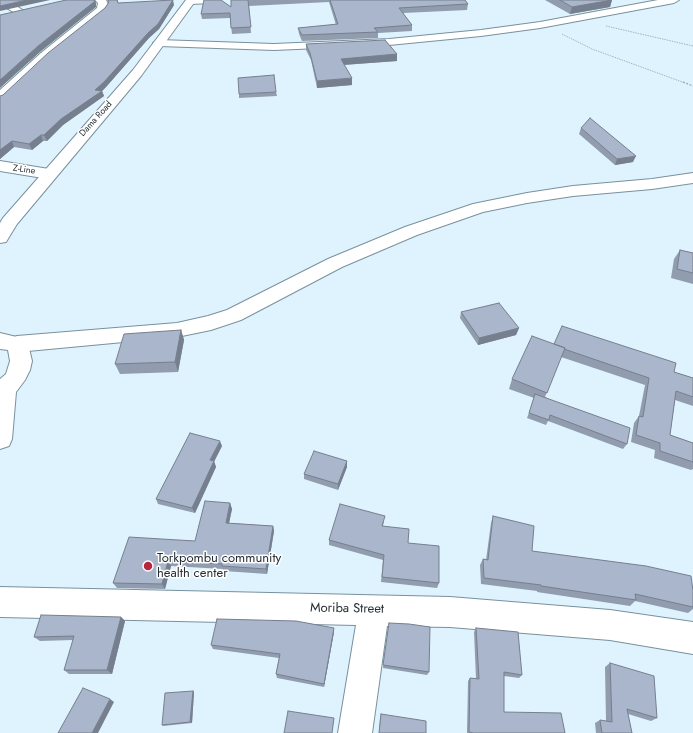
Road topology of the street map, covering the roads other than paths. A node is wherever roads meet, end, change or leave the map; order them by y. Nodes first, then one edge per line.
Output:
1 (0, 0) edge
2 (100, 0) edge
3 (212, 0) edge
4 (674, 0) edge
5 (191, 1) edge
6 (7, 14) edge
7 (159, 43) junction
8 (0, 97) edge
9 (0, 166) edge
10 (48, 174) junction
11 (693, 178) edge
12 (0, 238) edge
13 (8, 342) edge
14 (3, 391) edge
15 (0, 439) edge
16 (0, 602) edge
17 (374, 610) junction
18 (693, 638) edge
19 (355, 733) edge

1 - 6 main road
2 - 8 main road
3 - 5 main road
4 - 7 main road
5 - 7 main road, Dama Road
7 - 10 main road, Dama Road
9 - 10 main road, Z-Line
10 - 12 main road, Dama Road
11 - 13 main road
13 - 14 main road
14 - 15 main road
16 - 17 main road, Moriba Street
17 - 18 main road, Moriba Street
17 - 19 main road

